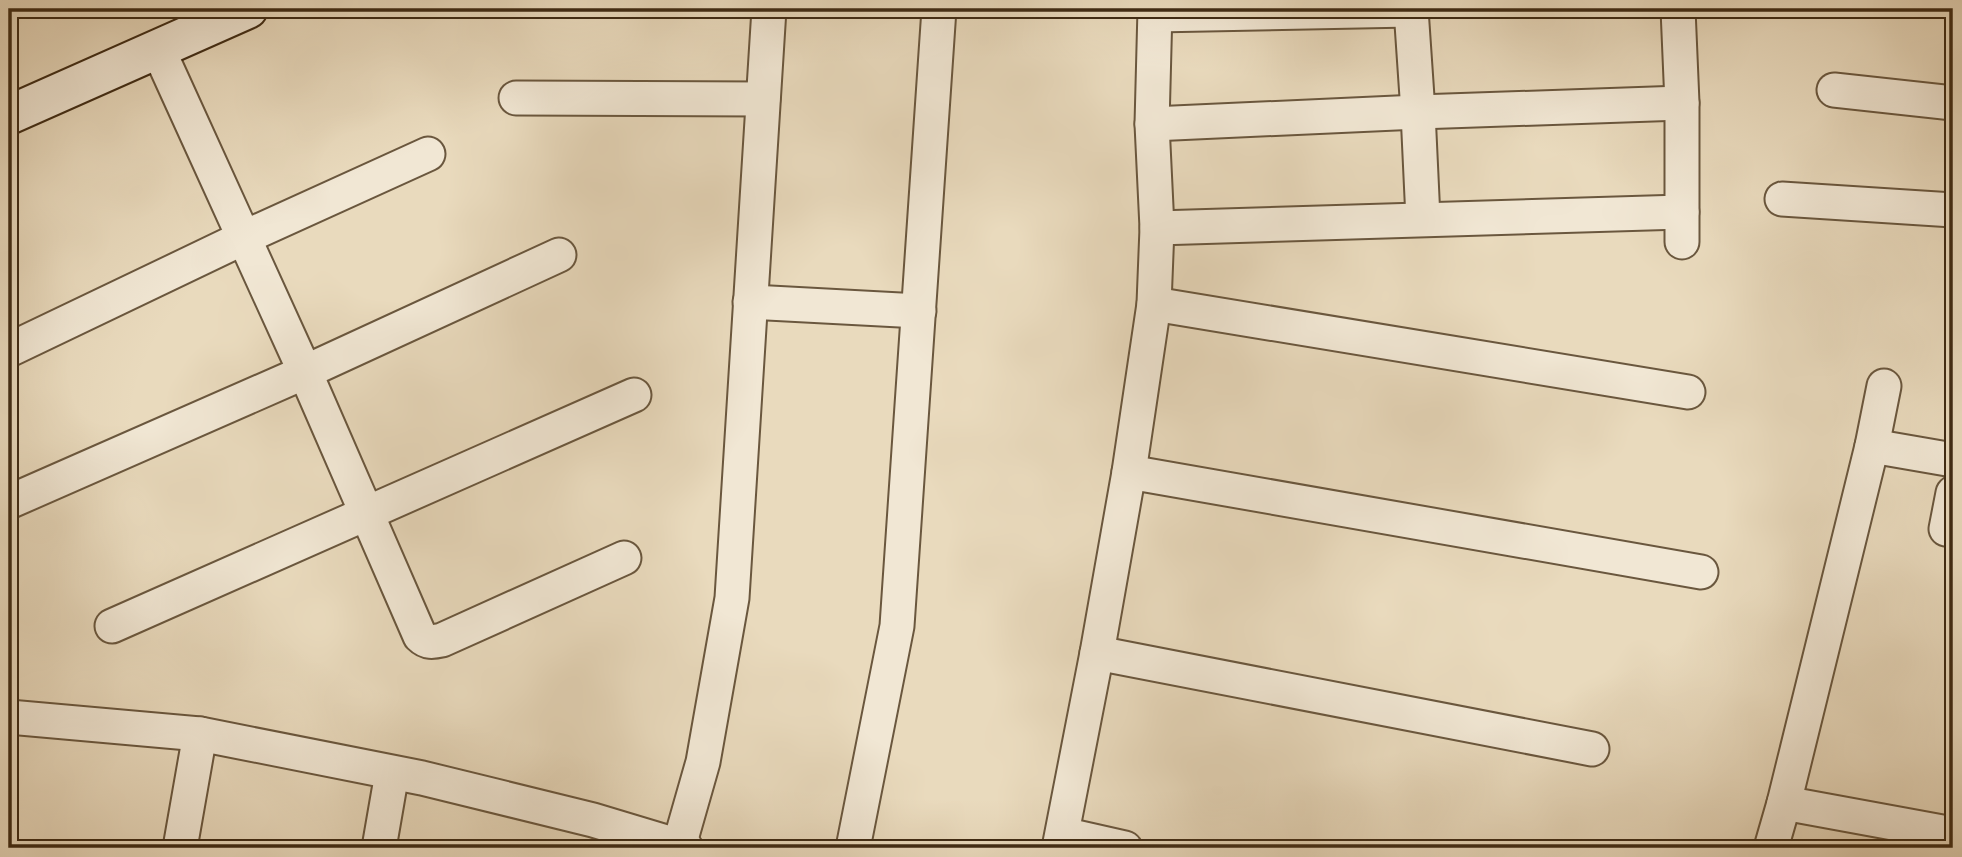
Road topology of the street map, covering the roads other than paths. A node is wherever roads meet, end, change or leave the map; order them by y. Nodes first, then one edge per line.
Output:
1 (247, 9) edge
2 (769, 9) edge
3 (939, 9) edge
4 (1678, 9) edge
5 (1410, 10) edge
6 (1155, 12) edge
7 (158, 49) junction
8 (1834, 90) dead end
9 (516, 98) dead end
10 (763, 99) junction
11 (1682, 103) junction
12 (1953, 103) edge
13 (1418, 111) junction
14 (9, 115) edge
15 (1152, 124) junction
16 (428, 154) dead end
17 (1782, 199) dead end
18 (1953, 210) edge
19 (1423, 219) junction
20 (1157, 228) junction
21 (243, 239) junction
22 (559, 255) dead end
23 (750, 302) junction
24 (1154, 304) junction
25 (919, 311) junction
26 (9, 350) edge
27 (305, 372) junction
28 (1884, 386) dead end
29 (1688, 392) dead end
30 (634, 395) dead end
31 (1872, 446) junction
32 (1953, 460) edge
33 (1129, 472) junction
34 (1953, 493) edge
35 (9, 502) edge
36 (366, 512) junction
37 (1946, 529) dead end
38 (624, 558) dead end
39 (1701, 572) dead end
40 (112, 626) dead end
41 (1097, 653) junction
42 (9, 717) edge
43 (200, 734) junction
44 (1592, 748) dead end
45 (393, 773) junction
46 (1783, 803) junction
47 (590, 834) edge
48 (1953, 834) edge
49 (1061, 841) edge
50 (683, 847) edge
51 (180, 848) edge
52 (379, 848) edge
53 (853, 848) edge
54 (1125, 848) edge
55 (1771, 848) edge

1 - 7 street
2 - 10 street
3 - 25 street
4 - 11 street
5 - 6 street
5 - 13 street
6 - 15 street
7 - 14 street
7 - 21 street
8 - 12 street
9 - 10 street
10 - 23 street
11 - 13 street
11 - 19 street
13 - 15 street
13 - 19 street
15 - 20 street
16 - 21 street
17 - 18 street
19 - 20 street
20 - 24 street
21 - 26 street
21 - 27 street
22 - 27 street
23 - 25 street
23 - 50 street
24 - 29 street
24 - 33 street
25 - 53 street
27 - 35 street
27 - 36 street
28 - 31 street
30 - 36 street
31 - 32 street
31 - 46 street
33 - 39 street
33 - 41 street
34 - 37 street
36 - 38 street
36 - 40 street
41 - 44 street
41 - 49 street
42 - 43 street
43 - 45 street
43 - 51 street
45 - 47 street
45 - 52 street
46 - 48 street
46 - 55 street
47 - 50 street
49 - 54 street

